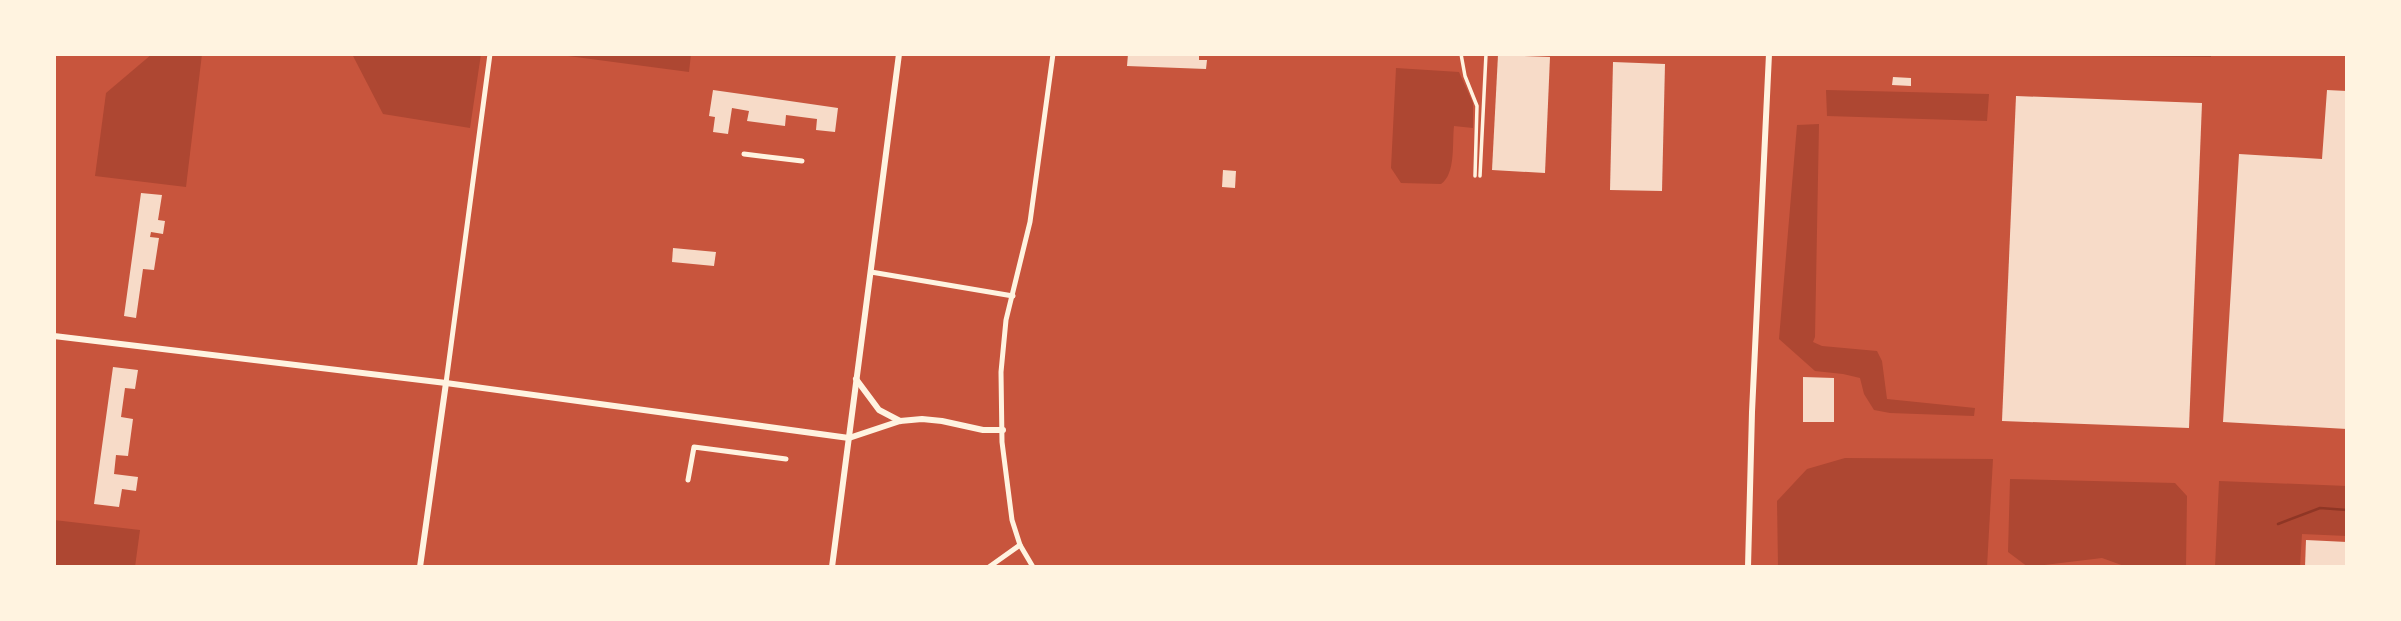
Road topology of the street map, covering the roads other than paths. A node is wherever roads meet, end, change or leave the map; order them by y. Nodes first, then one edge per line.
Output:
1 (490, 54) edge
2 (899, 54) edge
3 (1053, 54) edge
4 (1461, 54) edge
5 (1486, 54) edge
6 (1769, 54) edge
7 (744, 154) dead end
8 (802, 161) dead end
9 (871, 272) junction
10 (1013, 296) junction
11 (54, 337) edge
12 (856, 379) junction
13 (446, 383) junction
14 (900, 421) junction
15 (1003, 430) junction
16 (849, 438) junction
17 (786, 459) dead end
18 (688, 480) dead end
19 (1020, 545) junction
20 (420, 567) edge
21 (832, 567) edge
22 (989, 567) edge
23 (1033, 567) edge
24 (1748, 567) edge

1 - 13 street
2 - 9 street
3 - 10 street
4 - 5 street
6 - 24 street
7 - 8 street
9 - 10 street
9 - 12 street
10 - 15 street
11 - 13 street
12 - 14 street
12 - 16 street
13 - 16 street
13 - 20 street
14 - 15 street
14 - 16 street
15 - 19 street
16 - 21 street
17 - 18 street
19 - 22 street
19 - 23 street

